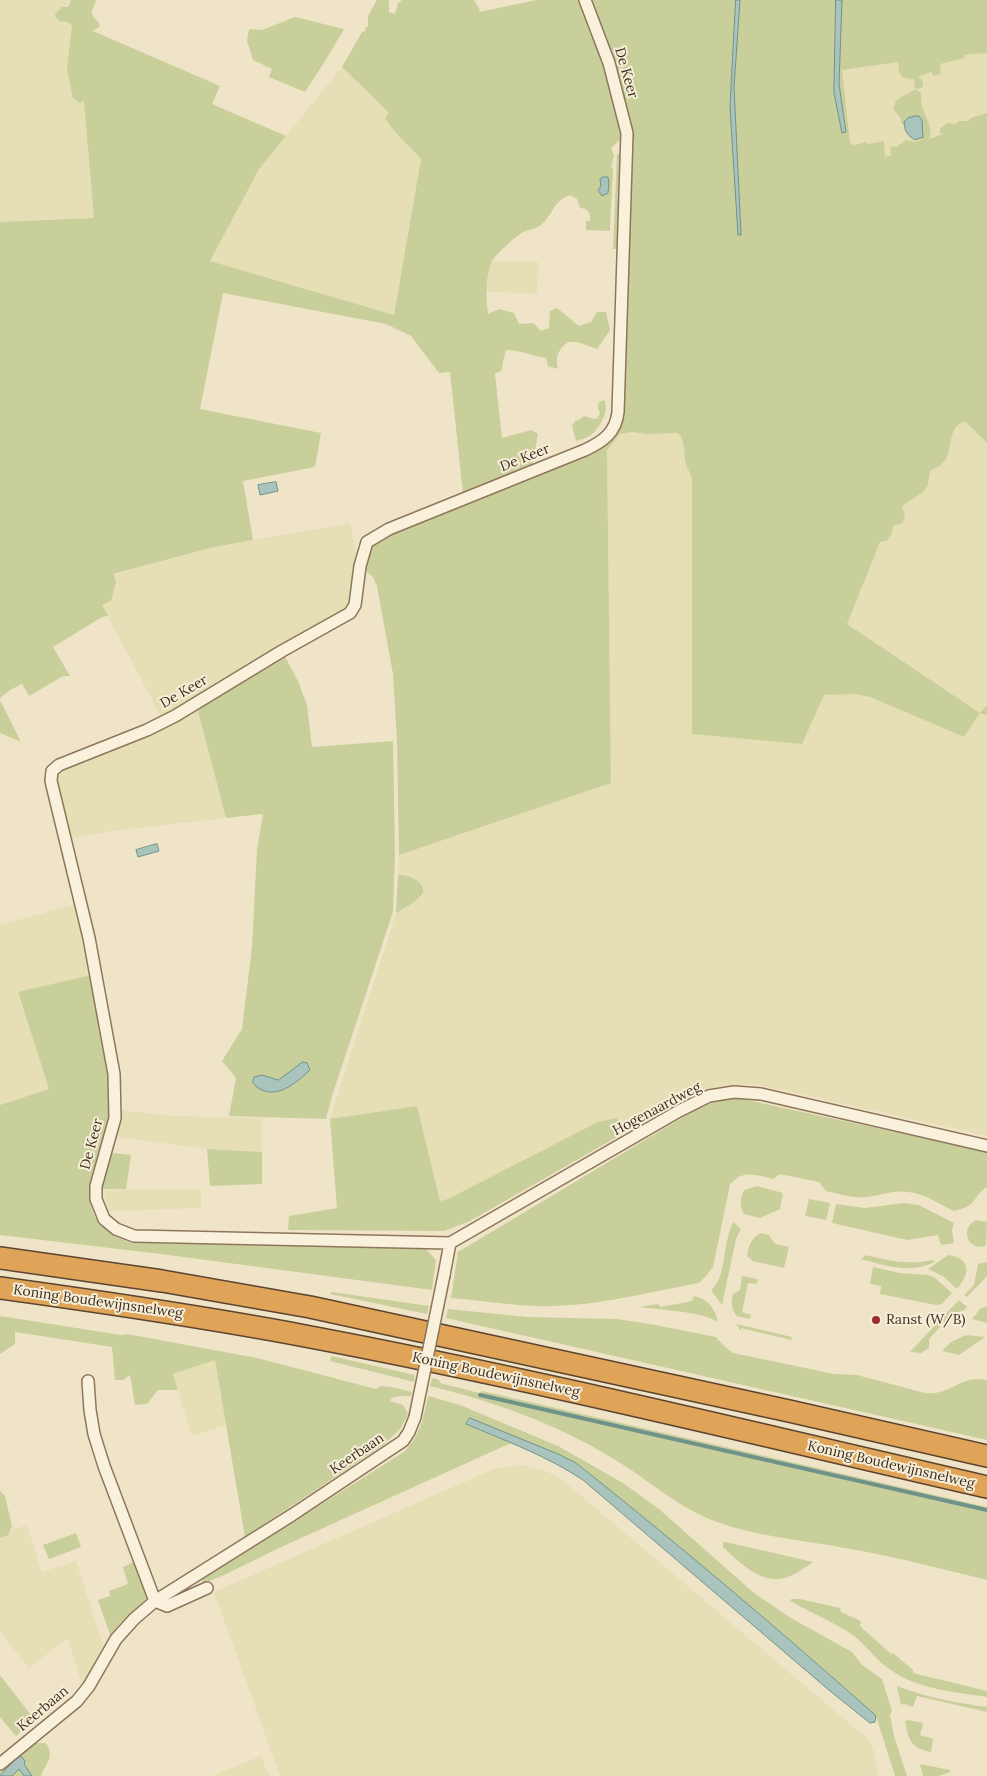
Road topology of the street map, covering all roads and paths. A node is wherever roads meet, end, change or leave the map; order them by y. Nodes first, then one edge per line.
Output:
1 (585, 0) edge
2 (987, 1146) edge
3 (450, 1243) junction
4 (0, 1258) edge
5 (0, 1288) edge
6 (88, 1381) dead end
7 (987, 1456) edge
8 (987, 1488) edge
9 (207, 1588) dead end
10 (155, 1601) junction
11 (0, 1764) edge

1 - 3 street, De Keer
2 - 3 street, Hogenaardweg
3 - 10 street, Keerbaan, bridge
4 - 7 highway, Koning Boudewijnsnelweg
5 - 8 highway, Koning Boudewijnsnelweg
6 - 10 street
9 - 10 street
10 - 11 street, Keerbaan

